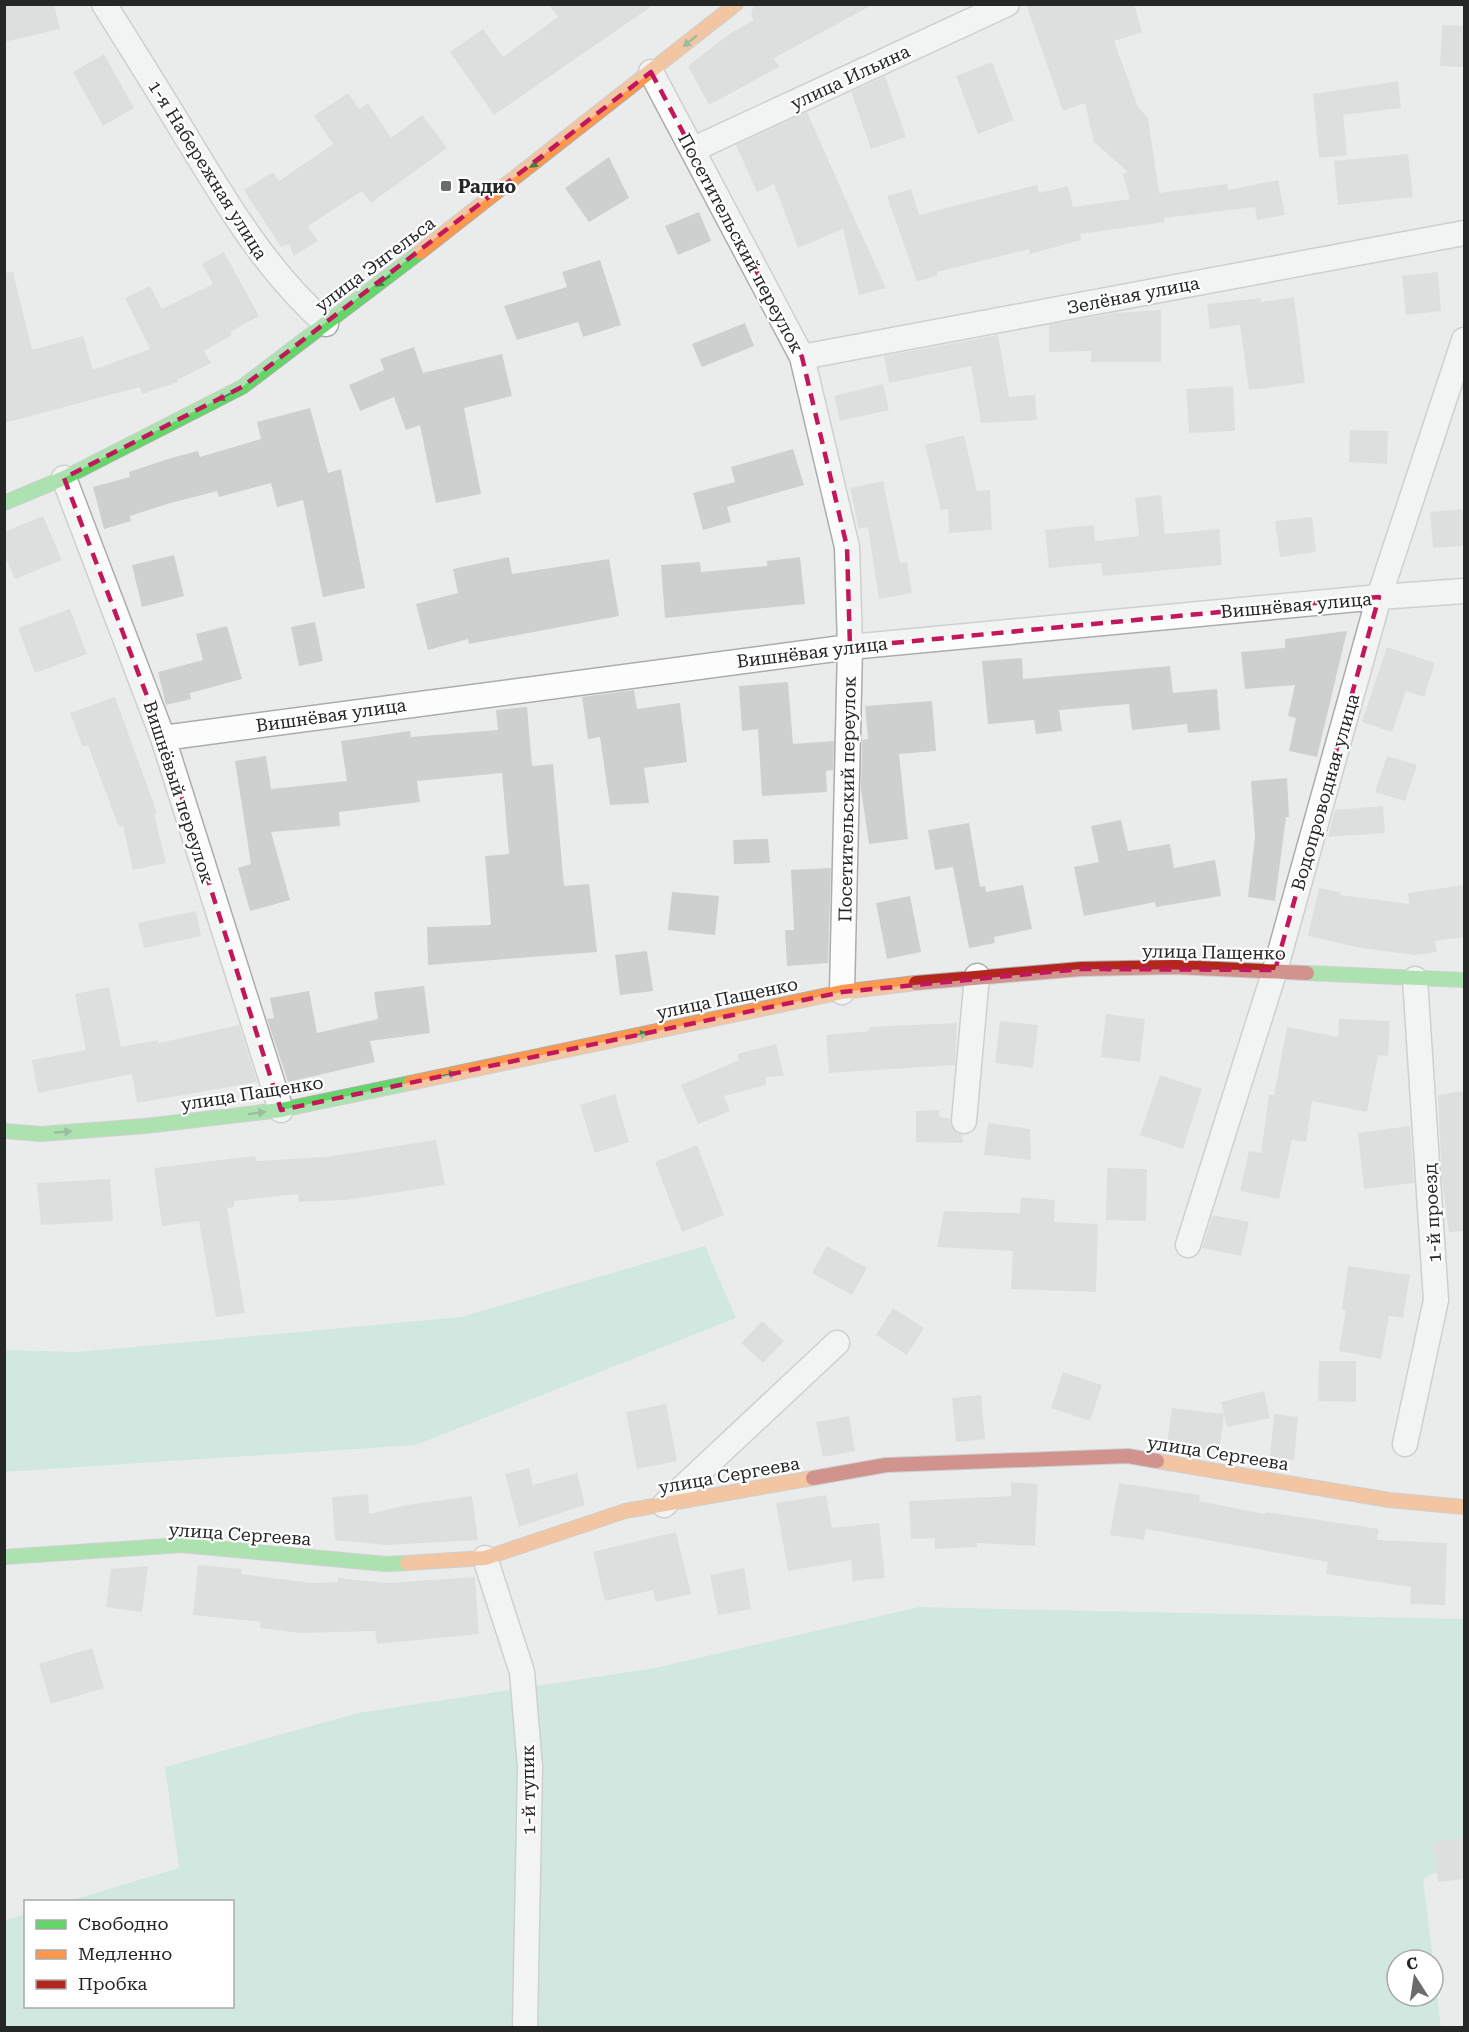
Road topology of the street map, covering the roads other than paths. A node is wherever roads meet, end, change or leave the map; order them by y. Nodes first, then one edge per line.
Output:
1 (104, 4) edge
2 (736, 4) edge
3 (1007, 4) edge
4 (651, 72) junction
5 (694, 149) junction
6 (1464, 232) edge
7 (326, 324) junction
8 (1464, 340) edge
9 (802, 357) junction
10 (64, 478) junction
11 (4, 503) edge
12 (1464, 591) edge
13 (1379, 597) junction
14 (850, 647) junction
15 (163, 738) junction
16 (1275, 970) junction
17 (977, 976) junction
18 (1415, 979) junction
19 (1464, 980) edge
20 (842, 992) junction
21 (281, 1110) junction
22 (964, 1121) dead end
23 (4, 1131) edge
24 (1188, 1245) dead end
25 (837, 1343) dead end
26 (1405, 1444) dead end
27 (664, 1505) junction
28 (1464, 1507) edge
29 (4, 1557) edge
30 (485, 1558) junction
31 (525, 2028) edge

1 - 7 street, 1-я Набережная улица
2 -> 4 street, улица Энгельса
3 - 5 street, улица Ильина
4 - 5 street, Посетительский переулок
4 -> 7 street, улица Энгельса
5 - 9 street, Посетительский переулок
6 - 9 street, Зелёная улица
7 -> 10 street, улица Энгельса
8 - 13 street, Водопроводная улица
9 - 14 street, Посетительский переулок
10 - 11 street, улица Энгельса
10 - 15 street, Вишнёвый переулок
12 - 13 street, Вишнёвая улица
13 - 14 street, Вишнёвая улица
13 - 16 street, Водопроводная улица
14 - 15 street, Вишнёвая улица
14 - 20 street, Посетительский переулок
15 - 21 street, Вишнёвый переулок
16 - 17 street, улица Пащенко
16 - 18 street, улица Пащенко
16 - 24 street, Водопроводная улица
17 - 20 street, улица Пащенко
17 - 22 street
18 - 19 street, улица Пащенко
18 - 26 street, 1-й проезд
21 -> 20 street, улица Пащенко
23 -> 21 street, улица Пащенко
25 - 27 street
27 - 28 street, улица Сергеева
27 - 30 street, улица Сергеева
29 - 30 street, улица Сергеева
30 - 31 street, 1-й тупик

